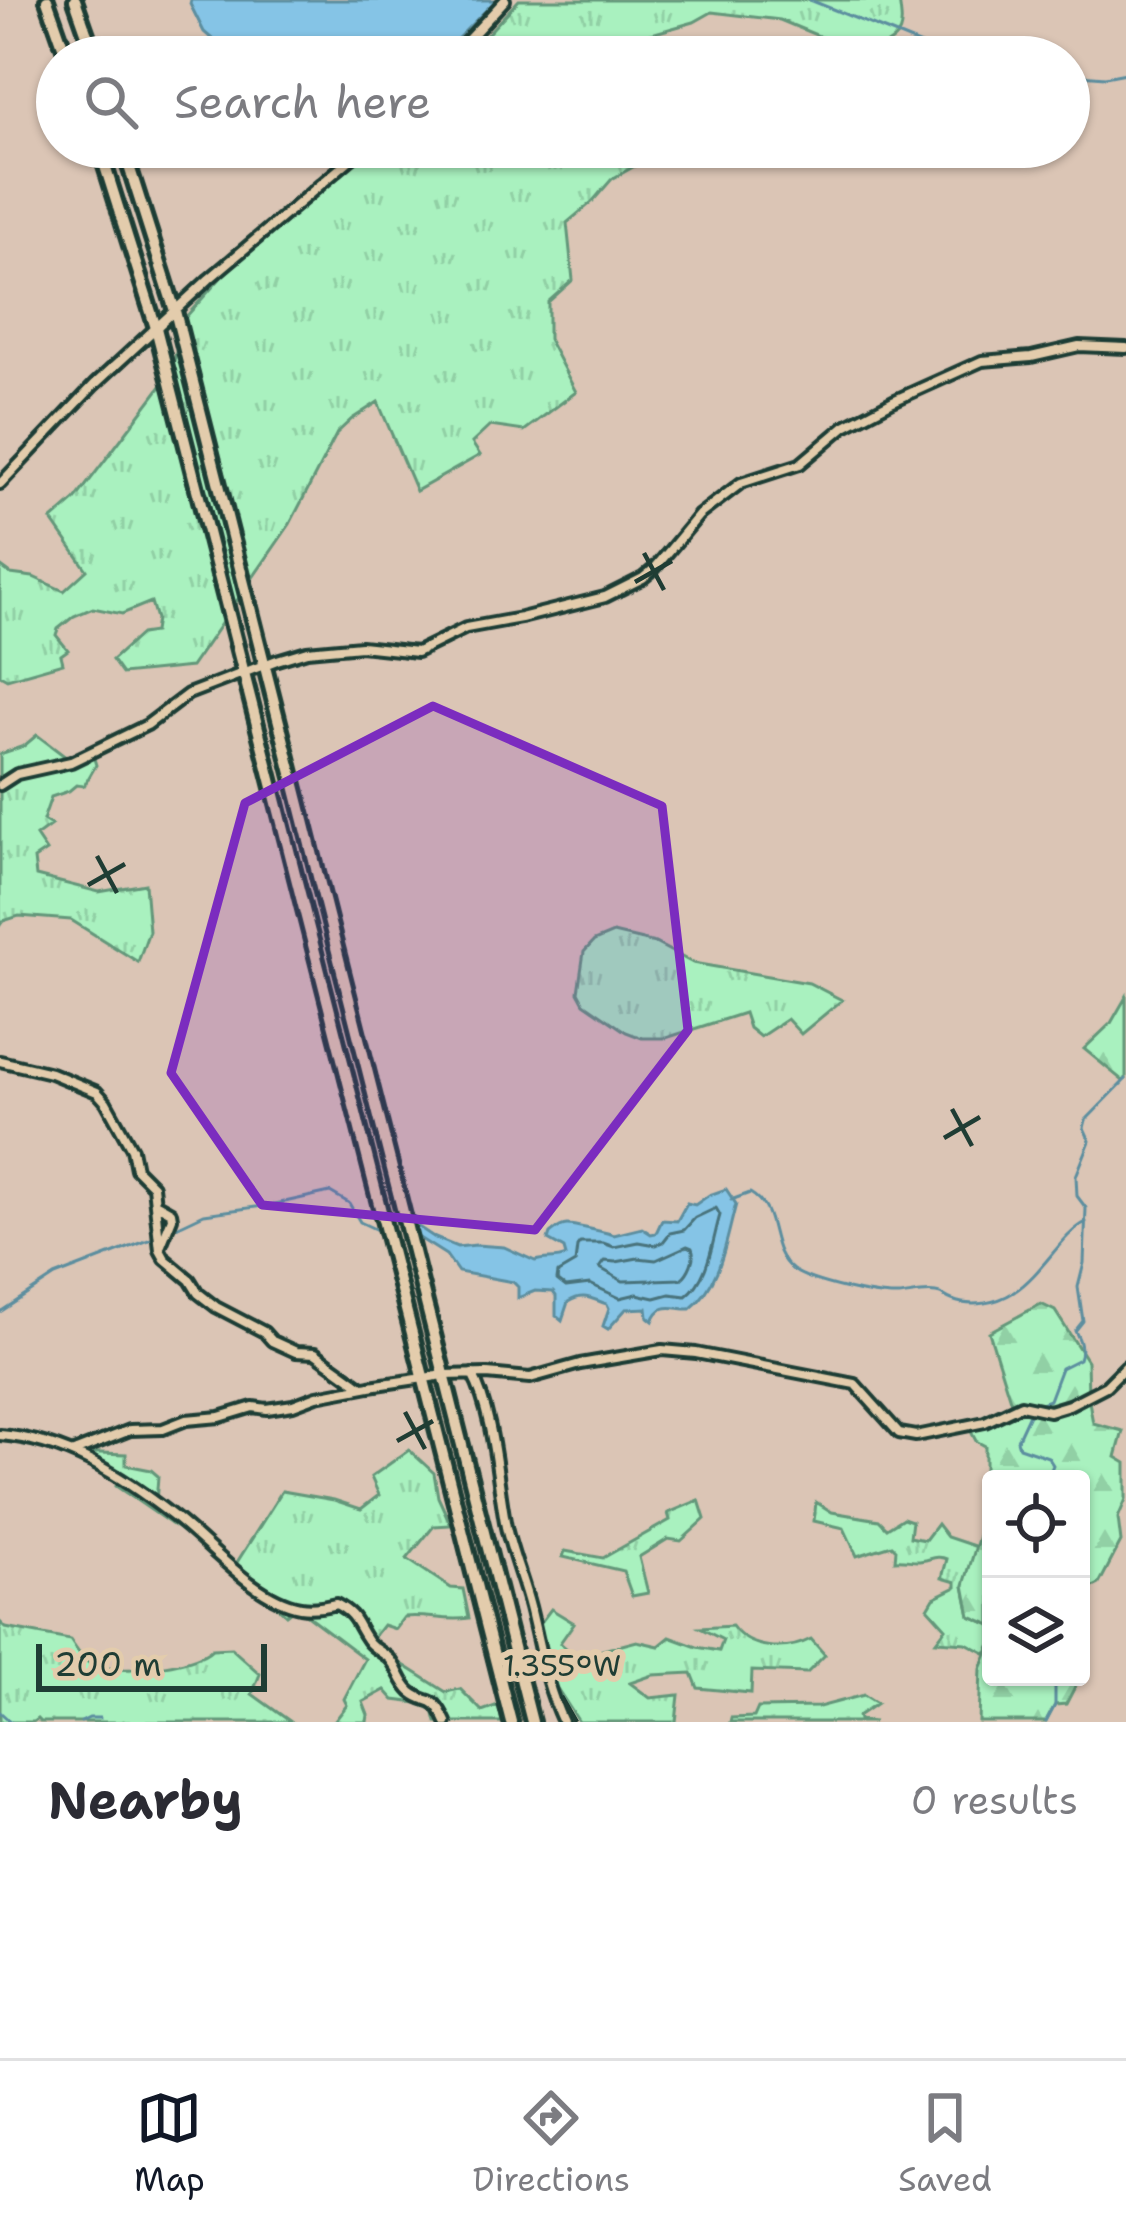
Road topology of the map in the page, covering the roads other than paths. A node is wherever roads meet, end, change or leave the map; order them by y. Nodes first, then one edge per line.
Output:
1 (47, 0) edge
2 (75, 0) edge
3 (505, 0) edge
4 (60, 36) edge
5 (88, 36) edge
6 (472, 36) edge
7 (106, 168) edge
8 (131, 168) edge
9 (340, 168) edge
10 (175, 310) junction
11 (156, 328) junction
12 (1126, 348) edge
13 (0, 484) edge
14 (264, 666) junction
15 (245, 672) junction
16 (0, 784) edge
17 (0, 1061) edge
18 (1126, 1366) edge
19 (472, 1374) junction
20 (444, 1375) junction
21 (422, 1378) junction
22 (362, 1387) junction
23 (0, 1435) edge
24 (74, 1452) junction
25 (446, 1722) edge
26 (511, 1722) edge
27 (532, 1722) edge
28 (563, 1722) edge

1 - 4 highway
2 - 5 highway
3 - 6 street
7 - 11 highway
8 - 10 highway
9 - 10 street
10 - 11 street
10 - 14 highway
11 - 13 street
11 - 15 highway
12 - 14 street
14 - 15 street
14 - 20 highway
15 - 16 street
15 - 21 highway
17 - 22 street
18 - 19 street
19 - 20 street
19 - 28 street
20 - 21 street
20 - 27 highway
21 - 22 street
21 - 26 highway
22 - 24 street
23 - 24 street
24 - 25 street

